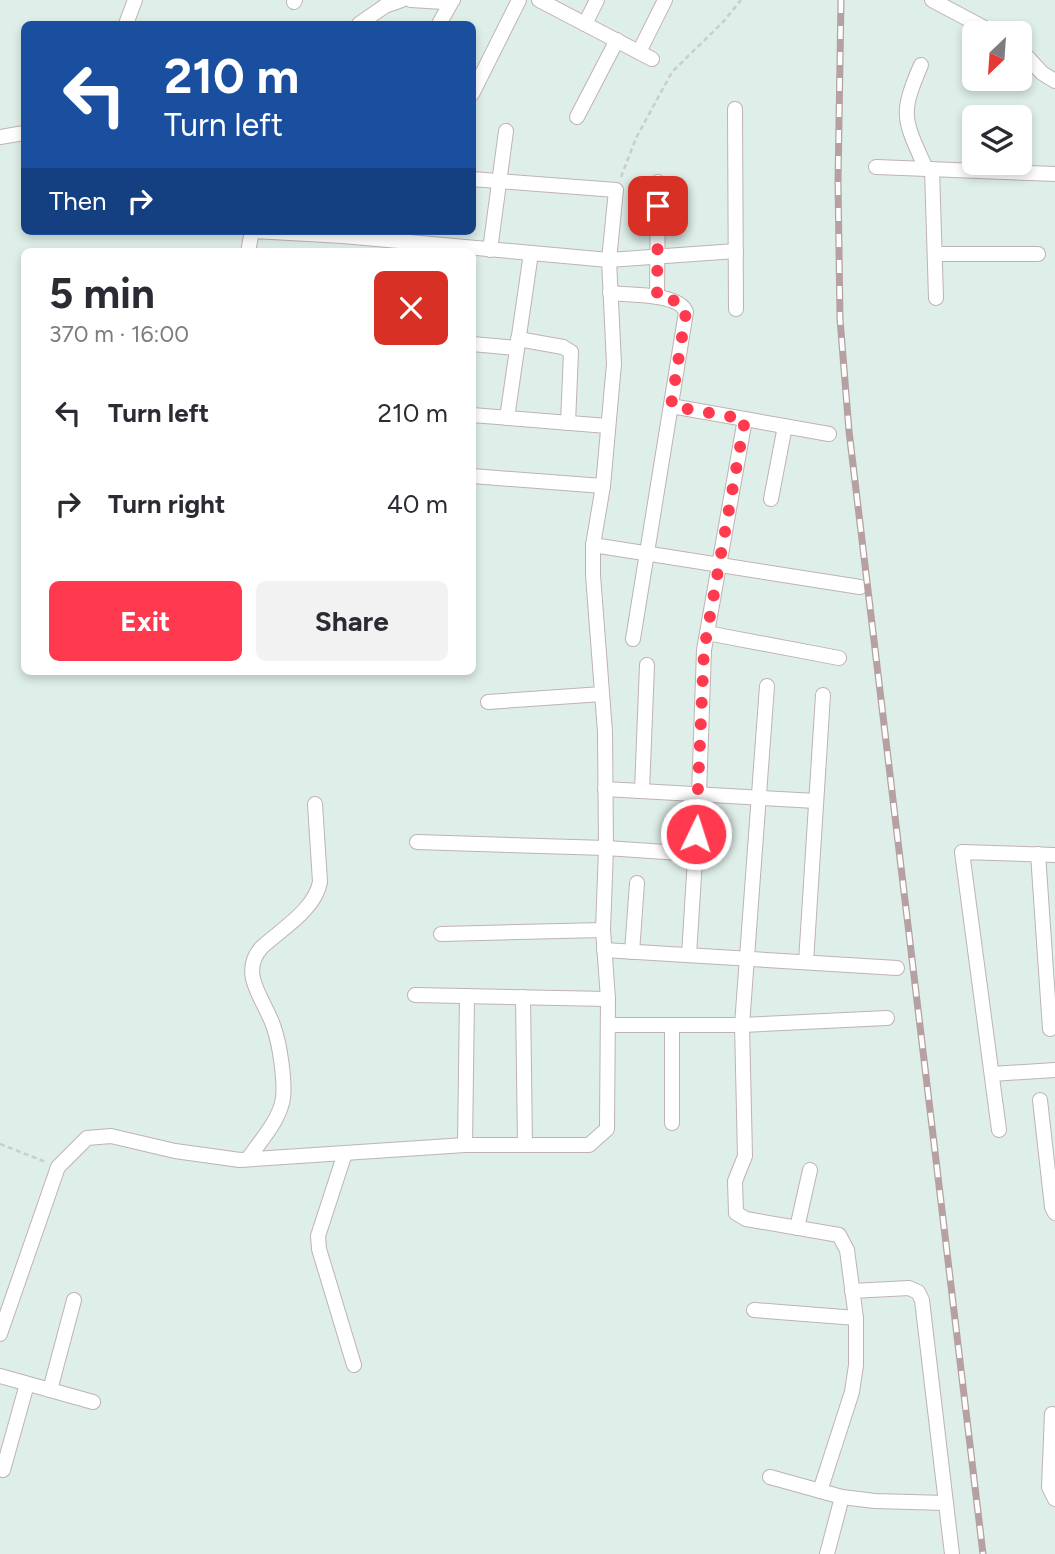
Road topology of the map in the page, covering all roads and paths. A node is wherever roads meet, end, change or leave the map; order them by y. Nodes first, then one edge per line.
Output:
1 (135, 0) edge
2 (402, 0) edge
3 (411, 0) edge
4 (519, 0) edge
5 (539, 0) edge
6 (597, 0) edge
7 (665, 0) edge
8 (741, 0) edge
9 (932, 0) edge
10 (452, 1) edge
11 (127, 21) edge
12 (363, 21) edge
13 (441, 21) edge
14 (971, 21) edge
15 (585, 24) junction
16 (617, 40) junction
17 (1032, 62) edge
18 (921, 65) dead end
19 (1055, 81) edge
20 (476, 86) edge
21 (735, 109) dead end
22 (577, 117) dead end
23 (506, 131) dead end
24 (21, 134) edge
25 (0, 137) edge
26 (876, 167) dead end
27 (929, 169) junction
28 (1055, 174) edge
29 (476, 178) edge
30 (500, 181) junction
31 (658, 182) dead end
32 (616, 190) junction
33 (350, 235) edge
34 (387, 246) edge
35 (426, 248) edge
36 (476, 250) edge
37 (491, 250) junction
38 (736, 251) junction
39 (531, 253) junction
40 (935, 254) junction
41 (1038, 254) dead end
42 (659, 256) junction
43 (609, 260) junction
44 (610, 293) junction
45 (657, 297) junction
46 (936, 298) dead end
47 (736, 309) dead end
48 (518, 343) junction
49 (476, 344) edge
50 (671, 406) junction
51 (476, 416) edge
52 (507, 418) junction
53 (745, 419) junction
54 (568, 423) junction
55 (607, 426) junction
56 (785, 426) junction
57 (829, 434) dead end
58 (476, 476) edge
59 (603, 486) junction
60 (771, 499) dead end
61 (593, 545) junction
62 (647, 554) junction
63 (720, 565) junction
64 (860, 587) dead end
65 (706, 633) junction
66 (633, 639) dead end
67 (839, 658) dead end
68 (647, 665) dead end
69 (767, 686) dead end
70 (602, 694) junction
71 (823, 695) dead end
72 (488, 702) dead end
73 (605, 789) junction
74 (642, 791) junction
75 (699, 795) junction
76 (758, 798) junction
77 (816, 801) junction
78 (315, 804) dead end
79 (417, 842) dead end
80 (606, 848) junction
81 (695, 854) junction
82 (1038, 854) junction
83 (1055, 855) edge
84 (637, 883) dead end
85 (603, 930) junction
86 (440, 934) dead end
87 (604, 950) junction
88 (632, 952) junction
89 (689, 955) junction
90 (747, 958) junction
91 (806, 962) junction
92 (897, 968) dead end
93 (415, 995) dead end
94 (467, 996) junction
95 (523, 997) junction
96 (608, 999) junction
97 (887, 1018) dead end
98 (609, 1025) junction
99 (672, 1025) junction
100 (742, 1025) junction
101 (1050, 1029) dead end
102 (1055, 1070) edge
103 (992, 1074) junction
104 (1041, 1100) dead end
105 (673, 1123) dead end
106 (999, 1130) dead end
107 (0, 1144) edge
108 (464, 1145) junction
109 (524, 1145) junction
110 (345, 1153) junction
111 (248, 1159) junction
112 (58, 1167) junction
113 (810, 1170) dead end
114 (1055, 1213) edge
115 (797, 1228) junction
116 (852, 1291) junction
117 (74, 1300) dead end
118 (754, 1310) dead end
119 (856, 1318) junction
120 (0, 1334) edge
121 (354, 1365) dead end
122 (0, 1376) edge
123 (27, 1384) junction
124 (50, 1390) junction
125 (93, 1402) dead end
126 (1052, 1413) dead end
127 (3, 1470) dead end
128 (770, 1477) dead end
129 (820, 1491) junction
130 (842, 1496) junction
131 (1055, 1499) edge
132 (946, 1503) junction
133 (827, 1554) edge
134 (952, 1554) edge

1 - 11 street
2 - 12 street
3 - 10 street
4 - 20 street
5 - 15 street
6 - 15 street
7 - 16 street
8 - 32 path
9 - 14 street
10 - 13 street
15 - 16 street
16 - 22 street
17 - 19 street
18 - 27 street
21 - 38 street
23 - 30 street
24 - 25 street
26 - 27 street
27 - 28 street
27 - 40 street
29 - 30 street
30 - 32 street
30 - 37 street
31 - 42 street
32 - 43 street
33 - 34 street
34 - 35 street
36 - 37 street
37 - 39 street
38 - 42 street
38 - 47 street
39 - 43 street
39 - 48 street
40 - 41 street
40 - 46 street
42 - 43 street
42 - 45 street
43 - 44 street
44 - 45 street
44 - 55 street
45 - 50 street
48 - 49 street
48 - 52 street
48 - 54 street
50 - 53 street
50 - 62 street
51 - 52 street
52 - 54 street
53 - 56 street
53 - 63 street
54 - 55 street
55 - 59 street
56 - 57 street
56 - 60 street
58 - 59 street
59 - 61 street
61 - 62 street
61 - 70 street
62 - 63 street
62 - 66 street
63 - 64 street
63 - 65 street
65 - 67 street
65 - 75 street
68 - 74 street
69 - 76 street
70 - 72 street
70 - 73 street
71 - 77 street
73 - 74 street
73 - 80 street
74 - 75 street
75 - 76 street
75 - 81 street
76 - 77 street
76 - 90 street
77 - 91 street
78 - 111 street
79 - 80 street
80 - 81 street
80 - 85 street
81 - 89 street
82 - 83 street
82 - 101 street
82 - 103 street
84 - 88 street
85 - 86 street
85 - 87 street
87 - 88 street
87 - 96 street
88 - 89 street
89 - 90 street
90 - 91 street
90 - 100 street
91 - 92 street
93 - 94 street
94 - 95 street
94 - 108 street
95 - 96 street
95 - 109 street
96 - 98 street
97 - 100 street
98 - 99 street
98 - 109 street
99 - 100 street
99 - 105 street
100 - 115 street
102 - 103 street
103 - 106 street
104 - 114 street
107 - 112 path
108 - 109 street
108 - 110 street
110 - 111 street
110 - 121 street
111 - 112 street
112 - 120 street
113 - 115 street
115 - 116 street
116 - 119 street
116 - 132 street
117 - 124 street
118 - 119 street
119 - 129 street
122 - 123 street
123 - 124 street
123 - 127 street
124 - 125 street
126 - 131 street
128 - 129 street
129 - 130 street
130 - 132 street
130 - 133 street
132 - 134 street

